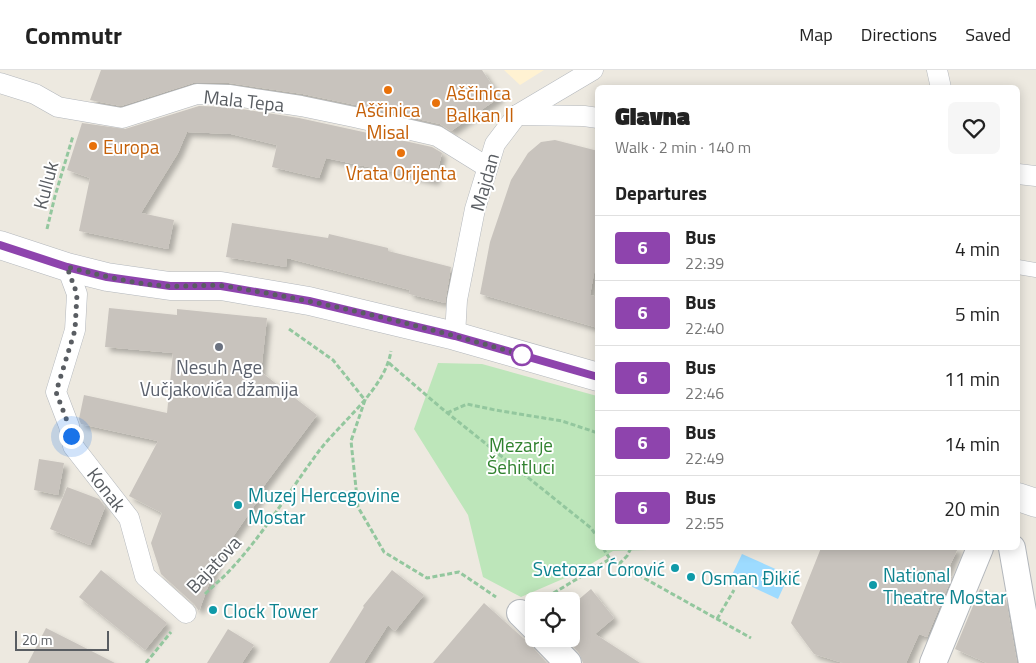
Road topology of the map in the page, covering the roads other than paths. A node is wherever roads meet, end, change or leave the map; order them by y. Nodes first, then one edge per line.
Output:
1 (593, 70) edge
2 (937, 70) edge
3 (0, 83) edge
4 (940, 85) edge
5 (517, 115) junction
6 (595, 118) edge
7 (487, 167) junction
8 (1020, 174) edge
9 (1036, 176) edge
10 (0, 246) edge
11 (67, 267) junction
12 (1020, 267) edge
13 (1036, 270) edge
14 (455, 336) junction
15 (595, 376) edge
16 (1020, 498) edge
17 (1036, 502) edge
18 (979, 550) edge
19 (1012, 550) edge
20 (186, 613) road end
21 (553, 647) edge
22 (568, 663) edge
23 (933, 663) edge
24 (1032, 663) edge

1 - 5 street
2 - 4 street
3 - 7 street, Mala Tepa
5 - 6 street
5 - 7 street, Majdan
7 - 14 street, Majdan
8 - 9 street
10 - 11 street
11 - 14 street
11 - 20 street, Konak
12 - 13 lane
14 - 15 street
16 - 17 street
18 - 23 street
19 - 24 street
21 - 22 street

